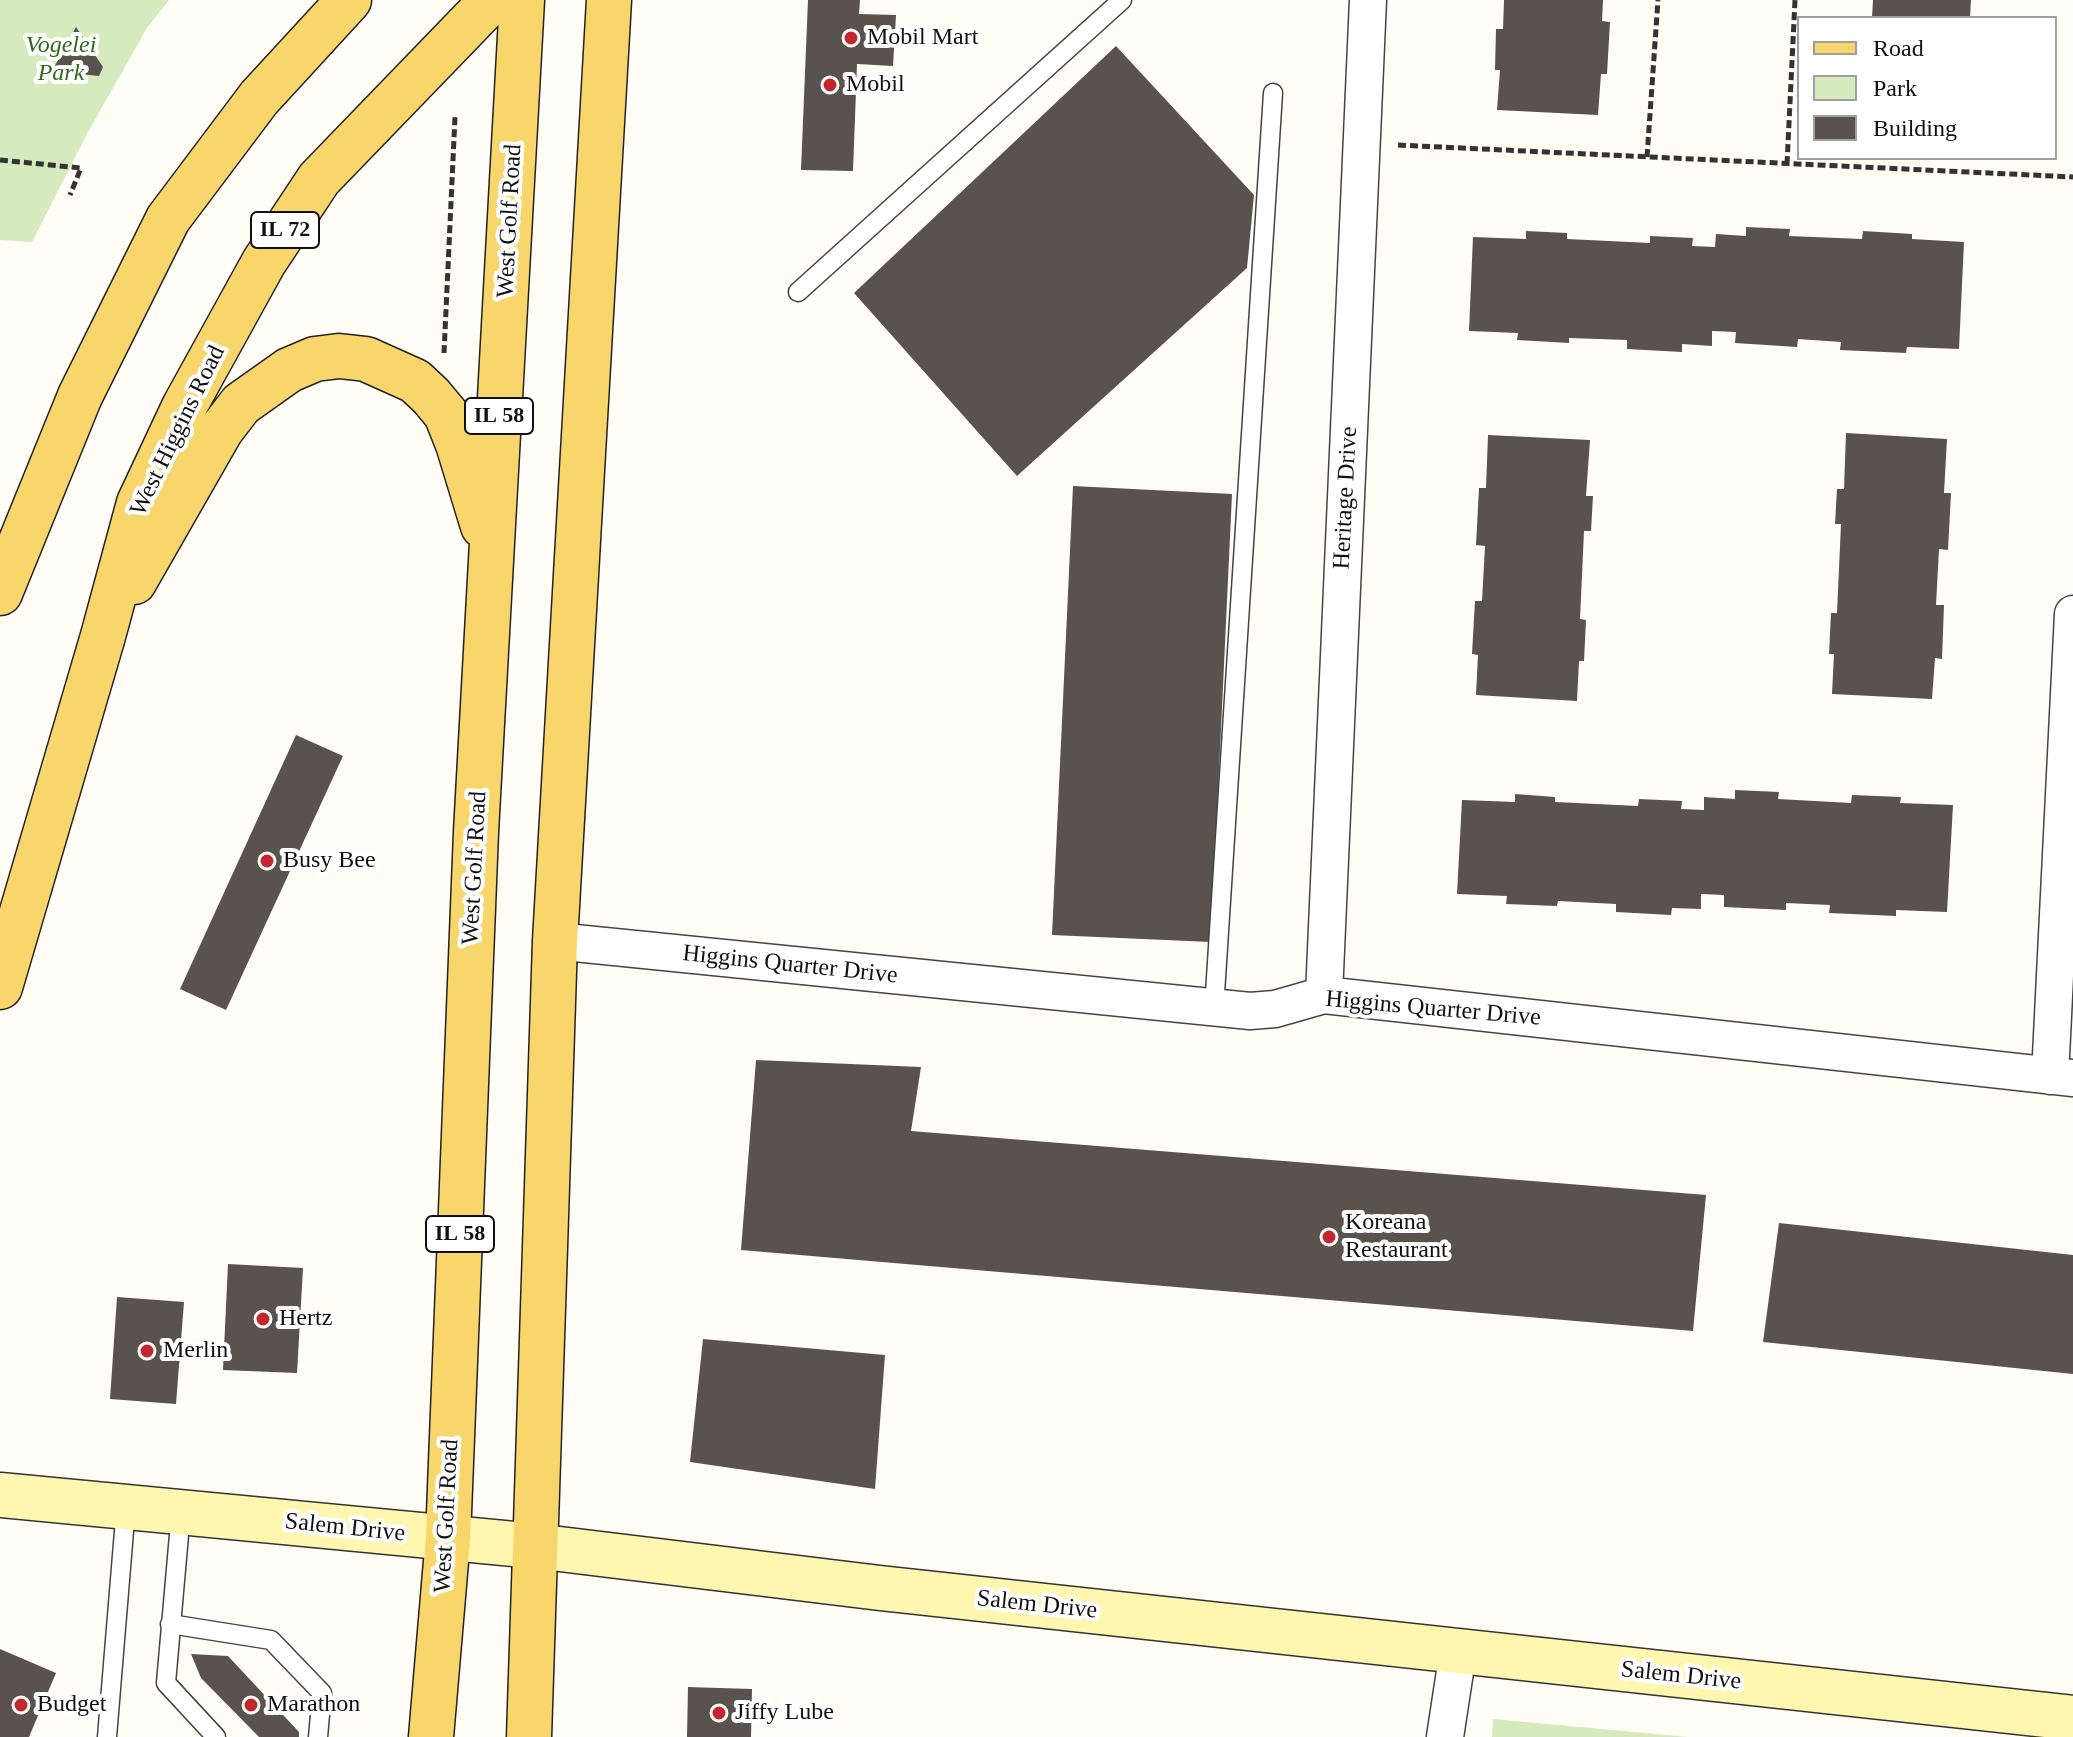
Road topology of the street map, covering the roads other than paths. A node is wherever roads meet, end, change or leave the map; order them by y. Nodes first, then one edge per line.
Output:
1 (349, 0) edge
2 (492, 0) edge
3 (522, 0) edge
4 (609, 0) edge
5 (1122, 0) edge
6 (1368, 0) edge
7 (1273, 93) dead end
8 (798, 292) dead end
9 (492, 555) junction
10 (0, 593) edge
11 (2073, 614) edge
12 (103, 636) junction
13 (555, 941) junction
14 (0, 987) edge
15 (1324, 995) junction
16 (1214, 1009) junction
17 (2062, 1077) edge
18 (0, 1495) edge
19 (126, 1507) junction
20 (181, 1512) junction
21 (448, 1538) junction
22 (535, 1546) junction
23 (170, 1624) junction
24 (1458, 1652) junction
25 (2073, 1718) edge
26 (431, 1736) edge
27 (107, 1737) edge
28 (216, 1737) edge
29 (318, 1737) edge
30 (529, 1737) edge
31 (1445, 1737) edge

1 - 10 main road
2 - 12 main road, West Higgins Road / IL 72
3 - 9 main road, West Golf Road / IL 58
4 - 13 main road
5 - 8 lane
6 - 15 street, Heritage Drive
7 - 16 lane
9 - 12 main road
9 - 21 main road, West Golf Road / IL 58
11 - 17 street
12 - 14 main road, West Higgins Road / IL 72
13 - 16 street, Higgins Quarter Drive
13 - 22 main road
15 - 16 street, Higgins Quarter Drive
15 - 17 street, Higgins Quarter Drive
18 - 19 street, Salem Drive
19 - 20 street, Salem Drive
19 - 27 lane
20 - 21 street, Salem Drive
20 - 23 lane
21 - 22 street, Salem Drive
21 - 26 main road, West Golf Road / IL 58
22 - 24 street, Salem Drive
22 - 30 main road
23 - 28 lane
23 - 29 lane
24 - 25 street, Salem Drive
24 - 31 street

